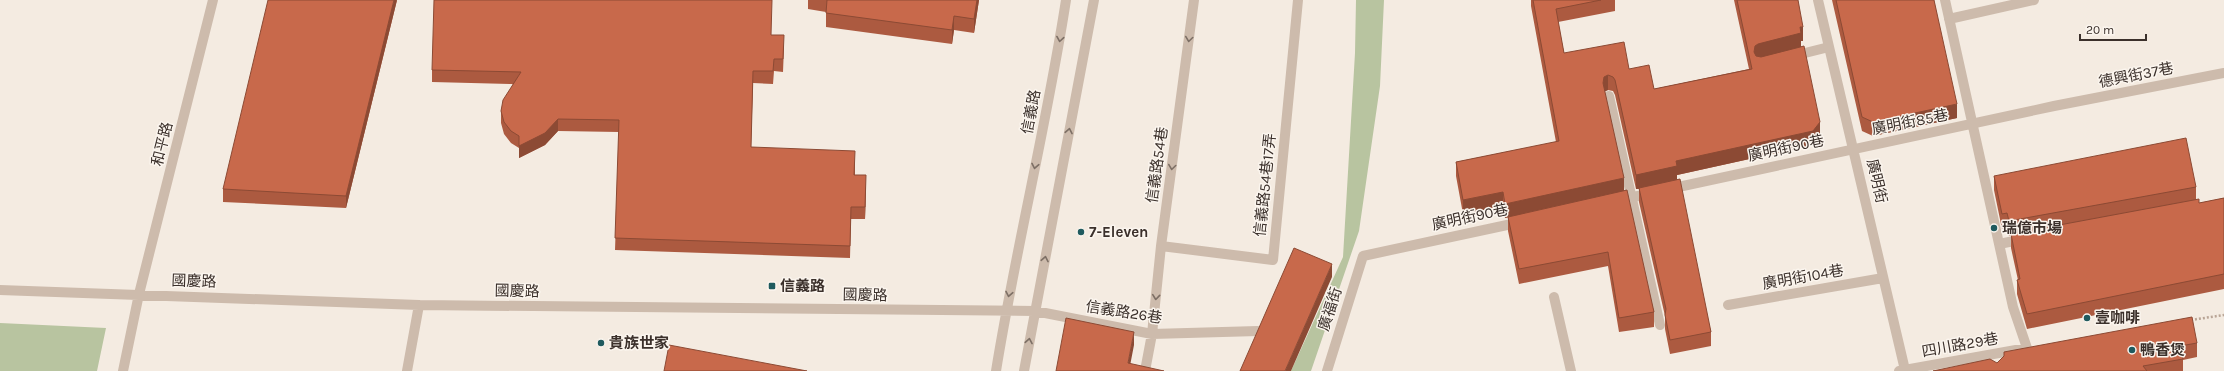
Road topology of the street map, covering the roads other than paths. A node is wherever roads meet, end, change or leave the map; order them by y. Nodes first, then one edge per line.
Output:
1 (213, 0) edge
2 (1066, 0) edge
3 (1094, 0) edge
4 (1194, 0) edge
5 (1298, 0) edge
6 (1818, 0) edge
7 (1945, 0) edge
8 (2034, 0) edge
9 (1949, 19) junction
10 (1829, 47) junction
11 (1783, 59) edge
12 (2224, 73) edge
13 (1609, 96) dead end
14 (1971, 124) junction
15 (1854, 148) junction
16 (1630, 198) junction
17 (1608, 202) edge
18 (1534, 219) edge
19 (2038, 237) edge
20 (1999, 244) junction
21 (1161, 246) junction
22 (1363, 256) joint
23 (1883, 278) junction
24 (0, 290) edge
25 (140, 294) junction
26 (1554, 297) dead end
27 (419, 305) junction
28 (1728, 305) dead end
29 (1034, 311) junction
30 (1006, 312) junction
31 (1660, 325) dead end
32 (1258, 331) edge
33 (1152, 334) junction
34 (1992, 354) junction
35 (1994, 365) edge
36 (1902, 370) edge
37 (123, 371) edge
38 (407, 371) edge
39 (996, 371) edge
40 (1024, 371) edge
41 (1145, 371) edge
42 (1326, 371) edge
43 (1571, 371) edge

1 - 25 street, 和平路
2 -> 30 street, 信義路
29 -> 3 street
4 -> 21 street, 信義路54巷
5 - 21 street, 信義路54巷17弄
6 - 10 street, 廣明街
7 - 9 street
8 - 9 street
9 - 14 street
10 - 11 street
10 - 15 street, 廣明街
12 - 14 street, 德興街37巷
13 - 16 street
14 - 15 street, 廣明街85巷
14 - 20 street
15 - 16 street, 廣明街90巷
15 - 23 street, 廣明街
16 - 17 street, 廣明街90巷
16 - 31 street
18 - 22 street, 廣明街90巷
19 - 20 street
20 - 34 street, 四川路29巷
21 -> 33 street, 信義路54巷
22 - 42 street, 廣福街
23 - 28 street, 廣明街104巷
23 - 36 street, 廣明街
24 - 25 street, 國慶路
25 - 27 street, 國慶路
25 - 37 street, 和平路
26 - 43 street
27 - 30 street, 國慶路
27 - 38 street
29 - 30 street, 國慶路
29 - 33 street, 信義路26巷
40 -> 29 street
30 - 39 street, 信義路
32 - 33 street, 信義路26巷
33 - 41 street, 信義路54巷
34 - 35 street
34 - 36 street, 四川路29巷

